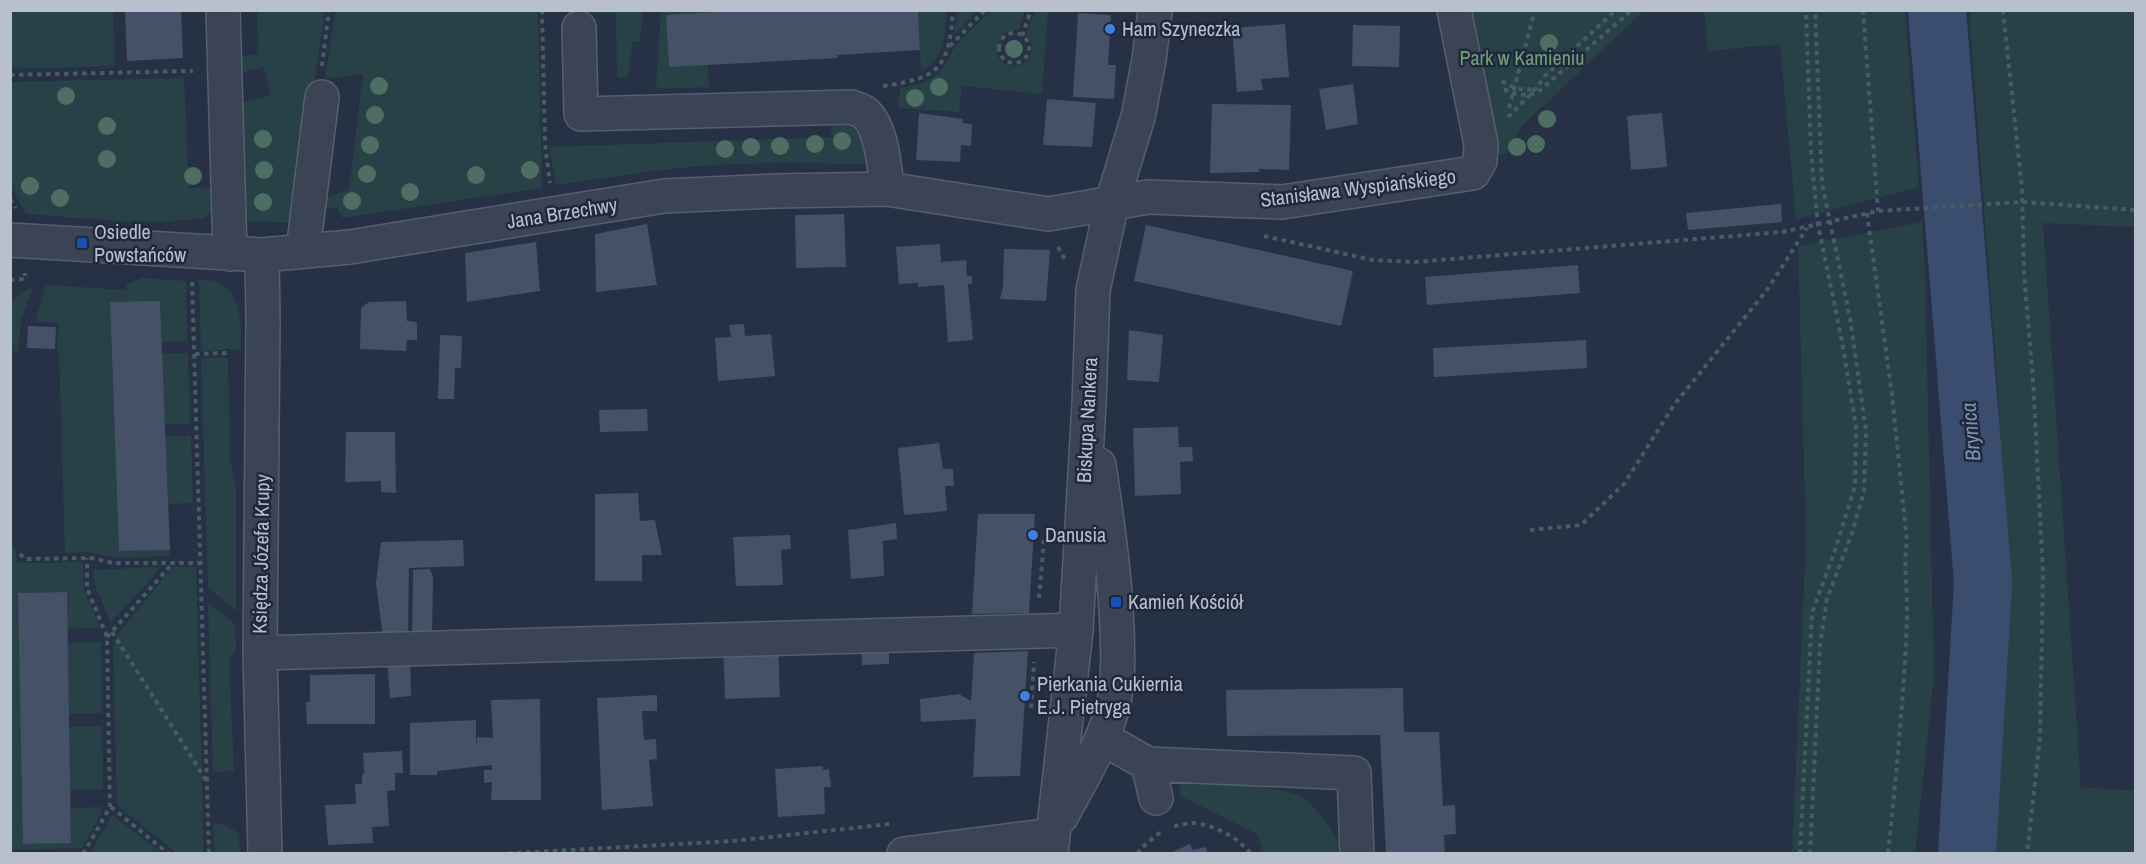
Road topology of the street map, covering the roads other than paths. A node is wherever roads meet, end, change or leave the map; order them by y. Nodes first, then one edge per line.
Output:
1 (223, 10) edge
2 (1155, 10) edge
3 (1454, 10) edge
4 (579, 28) dead end
5 (322, 97) road end
6 (887, 189) junction
7 (1112, 203) junction
8 (10, 240) edge
9 (303, 251) junction
10 (230, 254) junction
11 (262, 255) junction
12 (1089, 404) junction
13 (1076, 630) junction
14 (260, 653) junction
15 (1102, 738) junction
16 (1148, 764) junction
17 (1156, 798) dead end
18 (900, 838) edge
19 (1051, 844) edge
20 (265, 854) edge
21 (1357, 854) edge

1 - 10 street
2 - 7 street, Biskupa Nankera
3 - 7 street, Stanisława Wyspiańskiego
4 - 6 street
5 - 9 street
6 - 7 street, Jana Brzechwy
6 - 9 street, Jana Brzechwy
7 - 12 street, Biskupa Nankera
8 - 10 street, Jana Brzechwy
9 - 11 street, Jana Brzechwy
10 - 11 street, Jana Brzechwy
11 - 14 street, Księdza Józefa Krupy
12 - 13 street, Biskupa Nankera
12 - 15 street
13 - 14 street
13 - 19 street, Biskupa Nankera
14 - 20 street, Księdza Józefa Krupy
15 - 16 street
15 - 19 street
16 - 17 street
16 - 21 street
18 - 19 street

